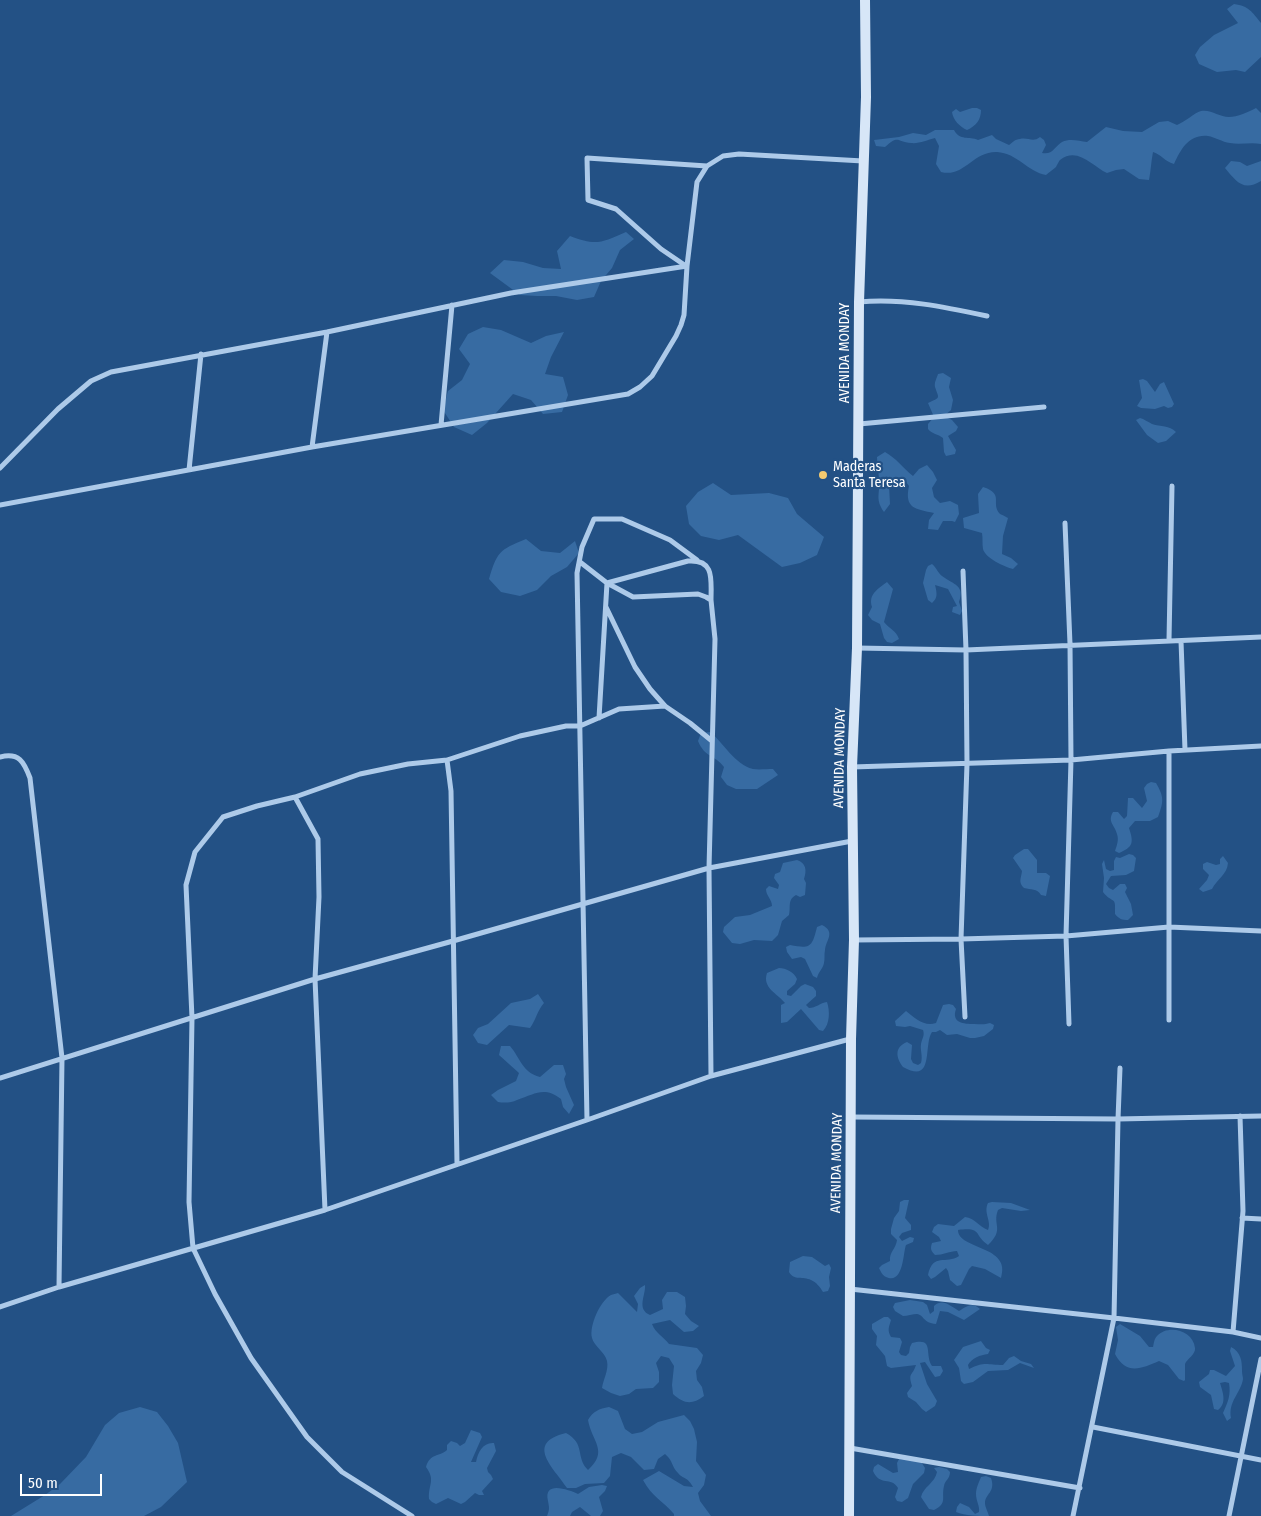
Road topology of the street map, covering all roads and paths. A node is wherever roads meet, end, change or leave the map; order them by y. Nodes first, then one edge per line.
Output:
1 (865, 0) edge
2 (863, 161) junction
3 (707, 166) junction
4 (687, 266) junction
5 (859, 302) junction
6 (452, 305) junction
7 (987, 316) dead end
8 (327, 332) junction
9 (202, 354) junction
10 (1044, 407) dead end
11 (859, 424) junction
12 (441, 425) junction
13 (312, 447) junction
14 (0, 468) edge
15 (189, 470) junction
16 (1172, 486) dead end
17 (0, 505) edge
18 (1065, 523) dead end
19 (697, 560) junction
20 (580, 562) junction
21 (964, 571) dead end
22 (607, 583) junction
23 (711, 600) junction
24 (606, 606) junction
25 (1261, 637) edge
26 (1169, 640) junction
27 (1181, 640) junction
28 (1070, 644) junction
29 (857, 648) junction
30 (966, 650) junction
31 (665, 706) junction
32 (598, 718) junction
33 (580, 726) junction
34 (712, 741) junction
35 (1261, 746) edge
36 (1185, 750) junction
37 (1169, 751) junction
38 (0, 757) edge
39 (447, 760) junction
40 (1071, 760) junction
41 (967, 764) junction
42 (852, 767) junction
43 (295, 797) junction
44 (852, 841) junction
45 (709, 868) junction
46 (584, 904) junction
47 (1169, 926) junction
48 (1261, 931) edge
49 (1066, 936) junction
50 (962, 939) junction
51 (854, 940) junction
52 (453, 942) junction
53 (315, 979) junction
54 (965, 1017) dead end
55 (192, 1018) junction
56 (1169, 1020) dead end
57 (1069, 1024) dead end
58 (851, 1039) junction
59 (62, 1058) junction
60 (1120, 1068) dead end
61 (711, 1076) junction
62 (0, 1078) edge
63 (1240, 1116) junction
64 (1261, 1116) edge
65 (852, 1117) junction
66 (1118, 1119) junction
67 (588, 1120) junction
68 (457, 1164) junction
69 (325, 1210) junction
70 (1242, 1218) junction
71 (1261, 1219) edge
72 (193, 1248) junction
73 (59, 1287) junction
74 (850, 1289) junction
75 (0, 1307) edge
76 (1114, 1318) junction
77 (1233, 1332) junction
78 (1261, 1338) edge
79 (1261, 1359) edge
80 (1093, 1427) junction
81 (850, 1448) junction
82 (1241, 1456) junction
83 (1261, 1460) edge
84 (1080, 1488) junction
85 (412, 1516) edge
86 (849, 1516) edge
87 (1073, 1516) edge
88 (1229, 1516) edge

1 - 2 main road, AVENIDA MONDAY
2 - 3 street
2 - 5 main road, AVENIDA MONDAY
3 - 4 street
3 - 4 street
4 - 6 street
4 - 12 street
5 - 7 street
5 - 11 main road, AVENIDA MONDAY
6 - 8 street
6 - 12 street
8 - 9 street
8 - 13 street
9 - 14 street
9 - 15 street
10 - 11 street
11 - 29 main road, AVENIDA MONDAY
12 - 13 street
13 - 15 street
15 - 17 street
16 - 26 street
18 - 28 street
19 - 20 street
19 - 22 street
19 - 23 street
20 - 22 street
20 - 33 street
21 - 30 street
22 - 23 street
22 - 24 street
23 - 34 street
24 - 31 street
24 - 32 street
25 - 27 street
26 - 27 street
26 - 28 street
27 - 36 street
28 - 30 street
28 - 40 street
29 - 30 street
29 - 42 main road, AVENIDA MONDAY
30 - 41 street
31 - 32 street
31 - 34 street
32 - 33 street
33 - 39 street
33 - 46 street
34 - 45 street
35 - 36 street
36 - 37 street
37 - 40 street
37 - 47 street
38 - 59 street
39 - 43 street
39 - 52 street
40 - 41 street
40 - 49 street
41 - 42 street
41 - 50 street
42 - 44 main road, AVENIDA MONDAY
43 - 53 street
43 - 55 street
44 - 45 street
44 - 51 main road, AVENIDA MONDAY
45 - 46 street
45 - 61 street
46 - 52 street
46 - 67 street
47 - 48 street
47 - 49 street
47 - 56 street
49 - 50 street
49 - 57 street
50 - 51 street
50 - 54 street
51 - 58 main road, AVENIDA MONDAY
52 - 53 street
52 - 68 street
53 - 55 street
53 - 69 street
55 - 59 street
55 - 72 street
58 - 61 street
58 - 65 main road, AVENIDA MONDAY
59 - 62 street
59 - 73 street
60 - 66 street
61 - 67 street
63 - 64 street
63 - 66 street
63 - 70 street
65 - 66 street
65 - 74 main road, AVENIDA MONDAY
66 - 76 street
67 - 68 street
68 - 69 street
69 - 72 street
70 - 71 street
70 - 77 street
72 - 73 street
72 - 85 street
73 - 75 street
74 - 76 street
74 - 81 main road, AVENIDA MONDAY
76 - 77 street
76 - 80 street
77 - 78 street
79 - 82 street
80 - 82 street
80 - 84 street
81 - 84 street
81 - 86 main road, AVENIDA MONDAY
82 - 83 street
82 - 88 street
84 - 87 street

